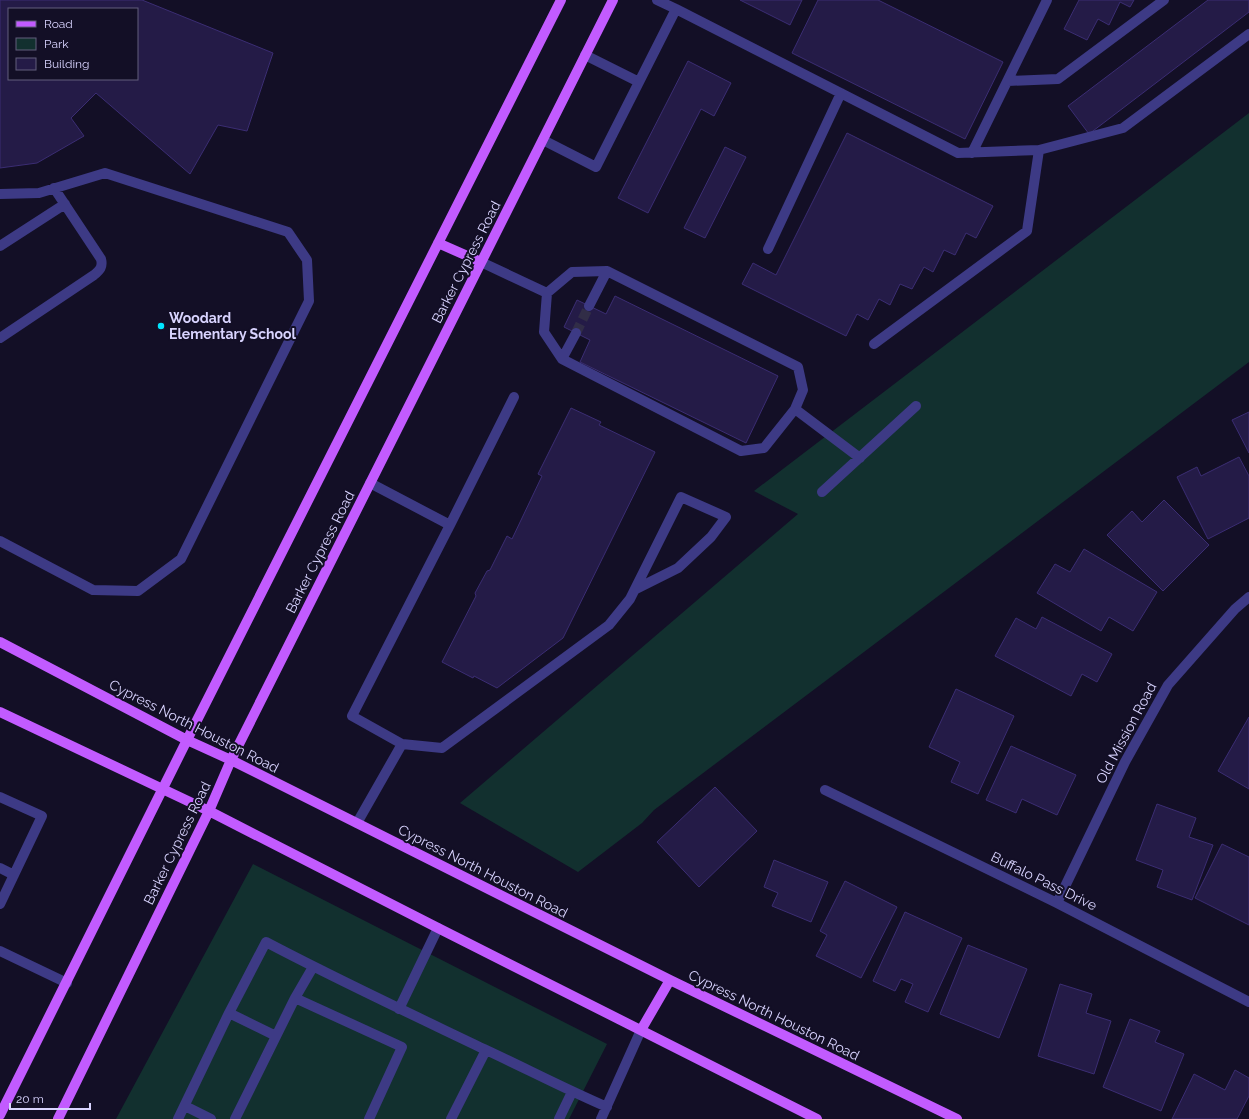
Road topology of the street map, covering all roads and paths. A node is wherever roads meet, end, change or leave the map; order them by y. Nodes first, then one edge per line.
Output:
1 (560, 0) edge
2 (613, 0) edge
3 (657, 0) edge
4 (1048, 0) edge
5 (1164, 0) edge
6 (676, 9) junction
7 (1249, 34) edge
8 (585, 54) junction
9 (1008, 80) junction
10 (639, 82) junction
11 (841, 93) junction
12 (543, 140) junction
13 (1039, 150) junction
14 (972, 152) junction
15 (54, 188) junction
16 (0, 194) edge
17 (65, 204) junction
18 (438, 243) junction
19 (0, 246) edge
20 (768, 249) dead end
21 (481, 262) junction
22 (607, 271) junction
23 (547, 293) junction
24 (589, 306) tunnel mouth
25 (576, 333) tunnel mouth
26 (0, 338) edge
27 (874, 344) dead end
28 (562, 359) junction
29 (514, 397) dead end
30 (916, 406) dead end
31 (795, 409) junction
32 (860, 458) junction
33 (370, 483) junction
34 (822, 492) dead end
35 (450, 525) junction
36 (0, 542) edge
37 (636, 588) junction
38 (1249, 597) edge
39 (0, 642) edge
40 (0, 712) edge
41 (187, 740) junction
42 (402, 744) junction
43 (231, 760) junction
44 (164, 789) junction
45 (825, 790) dead end
46 (0, 797) edge
47 (209, 811) junction
48 (357, 823) junction
49 (0, 868) edge
50 (14, 875) junction
51 (1057, 903) junction
52 (0, 904) edge
53 (438, 928) junction
54 (0, 951) edge
55 (313, 967) junction
56 (670, 980) junction
57 (66, 982) junction
58 (295, 998) junction
59 (1249, 1002) edge
60 (399, 1009) junction
61 (229, 1013) junction
62 (641, 1030) junction
63 (276, 1036) junction
64 (486, 1050) junction
65 (572, 1092) junction
66 (185, 1106) junction
67 (607, 1107) junction
68 (0, 1115) edge
69 (58, 1119) edge
70 (178, 1119) edge
71 (211, 1119) edge
72 (235, 1119) edge
73 (369, 1119) edge
74 (451, 1119) edge
75 (559, 1119) edge
76 (602, 1119) edge
77 (817, 1119) edge
78 (957, 1119) edge

1 - 18 main road
2 - 8 main road, Barker Cypress Road
3 - 6 street
4 - 9 street
5 - 9 street
6 - 10 street
6 - 11 street
7 - 13 street
8 - 10 street
8 - 12 main road, Barker Cypress Road
9 - 14 street
10 - 12 street
11 - 14 street
11 - 20 street
12 - 21 main road, Barker Cypress Road
13 - 14 street
13 - 27 street
15 - 16 street
15 - 17 street
15 - 36 street
17 - 19 street
17 - 26 street
18 - 21 main road
18 - 41 main road
21 - 23 street
21 - 33 main road, Barker Cypress Road
22 - 23 street
22 - 24 street
22 - 31 street
23 - 28 street
25 - 28 street
28 - 31 street
29 - 35 street
30 - 32 street
31 - 32 street
32 - 34 street
33 - 35 street
33 - 43 main road, Barker Cypress Road
35 - 42 street
37 - 37 street
37 - 42 street
38 - 51 street, Old Mission Road
39 - 41 main road, Cypress North Houston Road
40 - 44 main road
41 - 43 main road, Cypress North Houston Road
41 - 44 main road
42 - 48 street
43 - 47 main road, Barker Cypress Road
43 - 48 main road, Cypress North Houston Road
44 - 47 main road
44 - 57 main road
45 - 51 street, Buffalo Pass Drive
46 - 50 street
47 - 53 main road
47 - 69 main road, Barker Cypress Road
48 - 56 main road, Cypress North Houston Road
49 - 50 street
50 - 52 street
51 - 59 street, Buffalo Pass Drive
53 - 60 street
53 - 62 main road
54 - 57 street
55 - 58 street
55 - 60 street
55 - 61 street
56 - 62 main road
56 - 78 main road, Cypress North Houston Road
57 - 68 main road
58 - 63 street
58 - 73 street
60 - 64 street
61 - 63 street
61 - 66 street
62 - 67 street
62 - 77 main road
63 - 72 street
64 - 65 street
64 - 74 street
65 - 67 street
65 - 75 street
66 - 70 street
66 - 71 street
67 - 76 street

